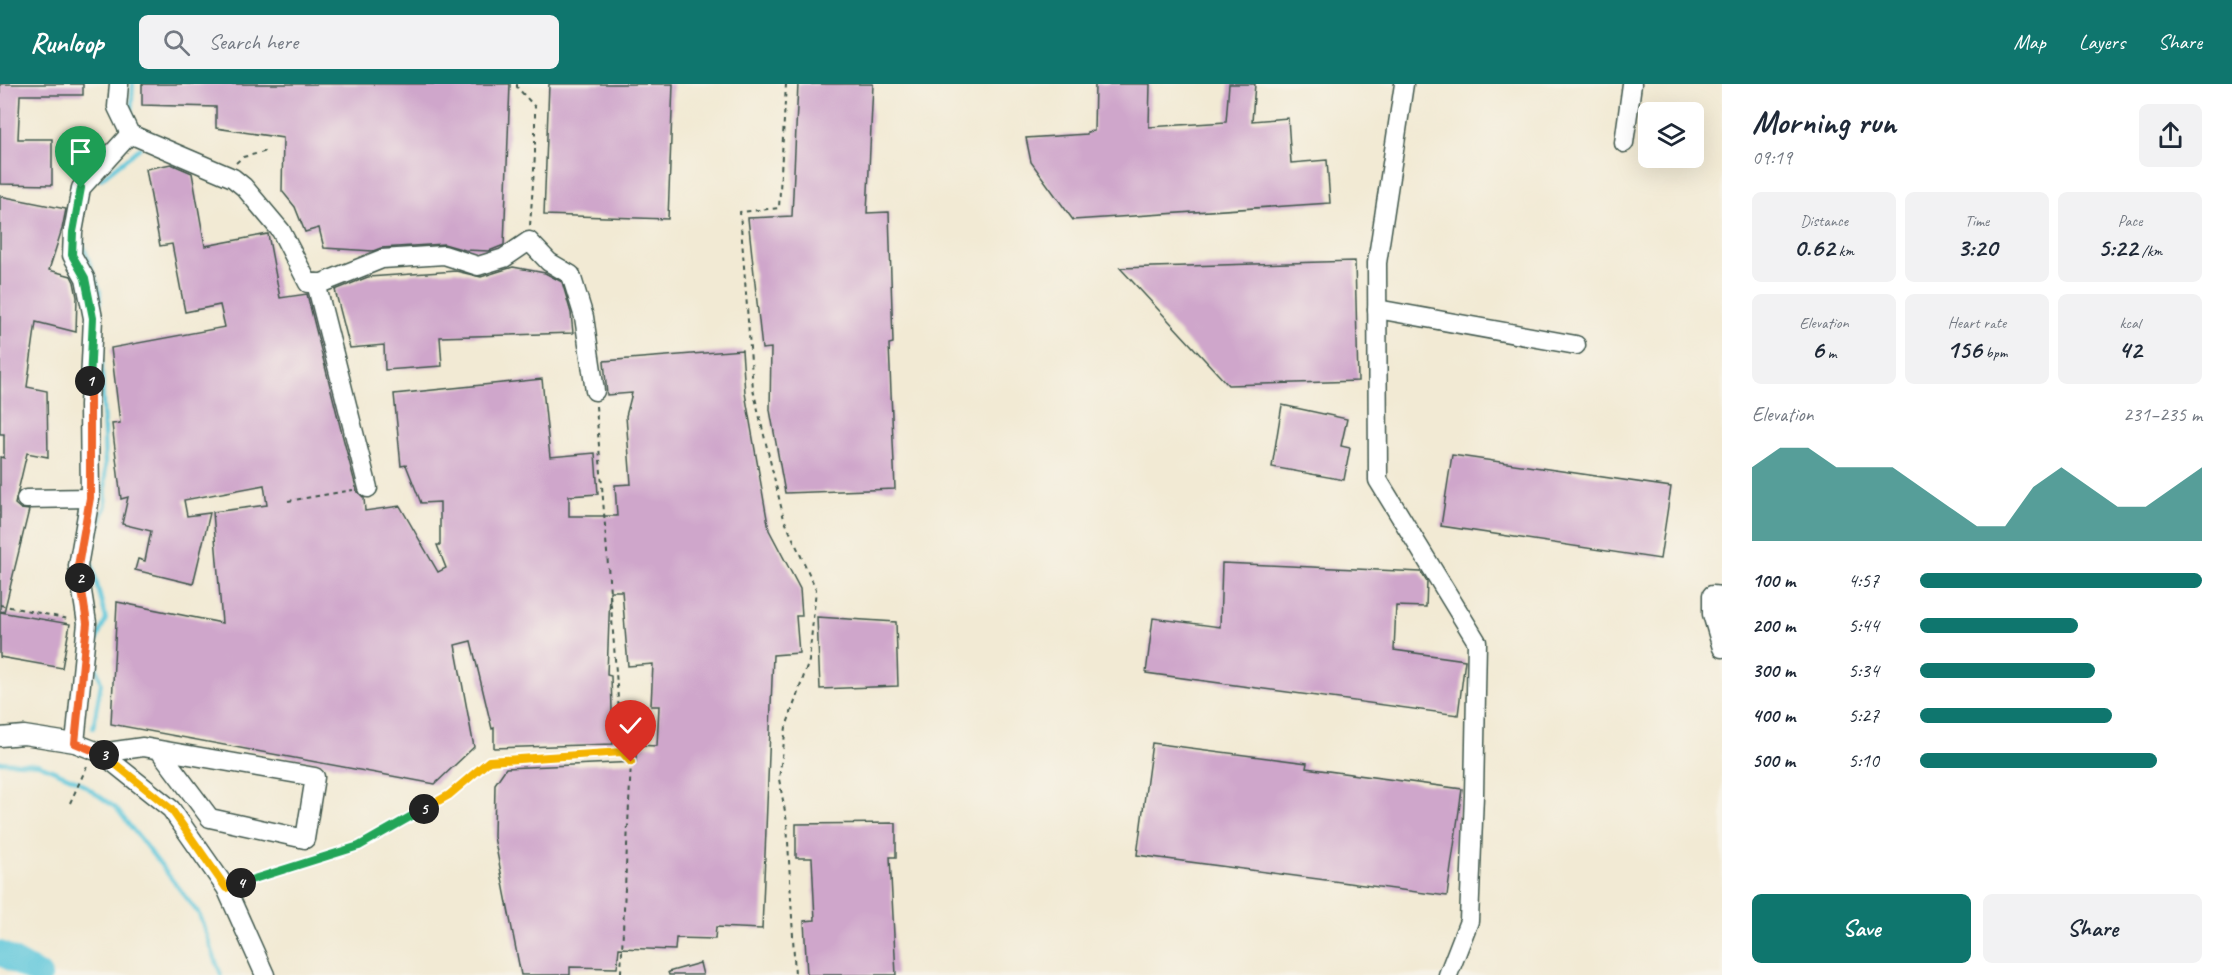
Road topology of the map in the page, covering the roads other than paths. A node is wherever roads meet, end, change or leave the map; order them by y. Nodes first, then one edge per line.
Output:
1 (118, 84) edge
2 (1404, 84) edge
3 (1632, 84) edge
4 (130, 134) junction
5 (1623, 143) dead end
6 (316, 283) junction
7 (1377, 309) junction
8 (1576, 345) dead end
9 (595, 391) road end
10 (368, 488) road end
11 (90, 498) junction
12 (26, 499) dead end
13 (1722, 596) edge
14 (1722, 648) edge
15 (0, 737) edge
16 (75, 743) junction
17 (159, 750) junction
18 (101, 753) junction
19 (265, 975) edge
20 (1448, 975) edge

1 - 4 street
2 - 7 street
3 - 5 street
4 - 6 street
4 - 11 street
6 - 9 street
6 - 10 street
7 - 8 street
7 - 20 street
11 - 12 street
11 - 16 street
13 - 14 street
15 - 16 street
16 - 18 street
17 - 17 street
17 - 18 street
18 - 19 street

